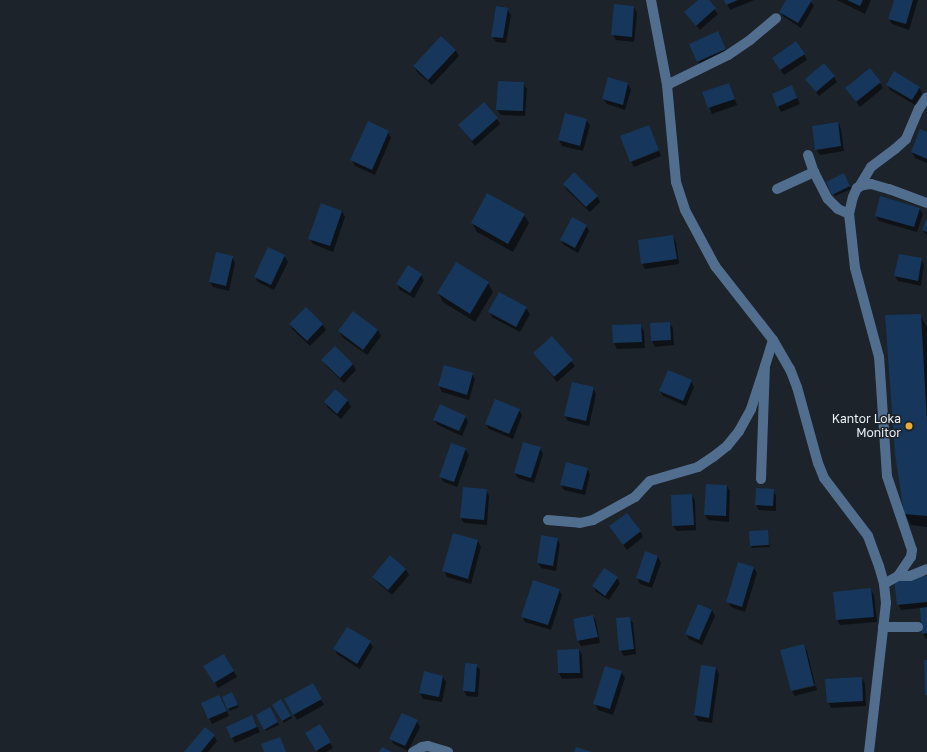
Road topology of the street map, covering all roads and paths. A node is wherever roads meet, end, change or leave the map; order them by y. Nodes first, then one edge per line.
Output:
1 (651, 0) edge
2 (776, 18) dead end
3 (666, 85) junction
4 (927, 97) edge
5 (808, 155) dead end
6 (814, 172) junction
7 (859, 188) junction
8 (777, 189) dead end
9 (927, 203) edge
10 (849, 214) junction
11 (773, 340) junction
12 (765, 366) junction
13 (761, 479) dead end
14 (548, 520) dead end
15 (927, 569) edge
16 (898, 576) junction
17 (884, 584) junction
18 (883, 627) junction
19 (918, 627) dead end
20 (413, 752) edge
21 (448, 752) edge
22 (869, 752) edge

1 - 3 street
2 - 3 street
3 - 11 street
4 - 7 street
5 - 6 street
6 - 8 street
6 - 10 street
7 - 9 street
7 - 10 street
10 - 16 street
11 - 12 street
11 - 17 street
12 - 13 street
12 - 14 street
15 - 16 street
16 - 17 street
17 - 18 street
18 - 19 street
18 - 22 street
20 - 21 street

